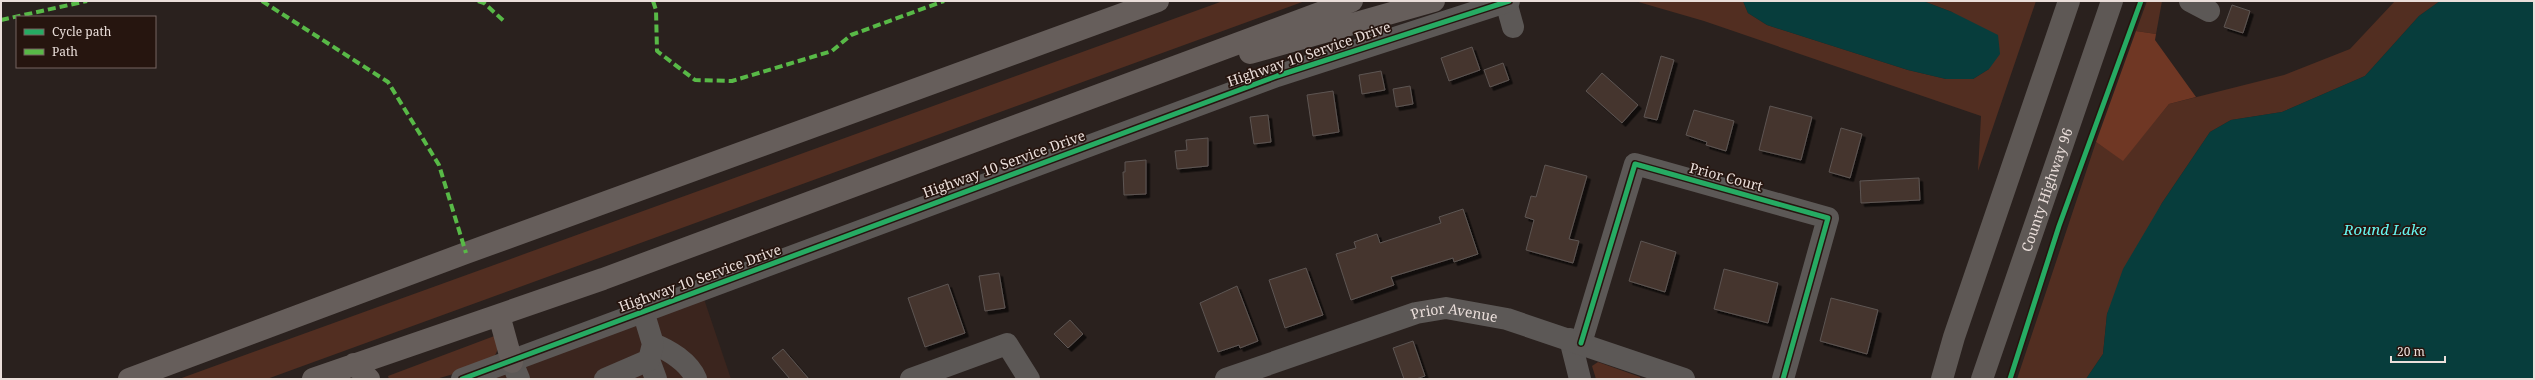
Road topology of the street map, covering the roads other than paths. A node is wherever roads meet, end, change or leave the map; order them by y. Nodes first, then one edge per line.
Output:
1 (1158, 1) edge
2 (1352, 1) edge
3 (1434, 1) edge
4 (2069, 1) edge
5 (2112, 1) edge
6 (2190, 1) edge
7 (1507, 2) edge
8 (2209, 11) dead end
9 (1514, 27) dead end
10 (1135, 83) junction
11 (643, 311) junction
12 (499, 315) junction
13 (1575, 341) junction
14 (652, 360) edge
15 (355, 370) edge
16 (515, 371) edge
17 (1678, 378) edge
18 (129, 379) edge
19 (313, 379) edge
20 (462, 379) edge
21 (605, 379) edge
22 (696, 379) edge
23 (911, 379) edge
24 (1029, 379) edge
25 (1226, 379) edge
26 (1580, 379) edge
27 (1783, 379) edge
28 (1942, 379) edge
29 (1982, 379) edge

1 - 18 highway
2 - 10 highway
3 - 10 highway
4 - 28 main road
5 - 29 main road, County Highway 96
6 - 8 street
7 - 9 street
7 - 11 street, Highway 10 Service Drive
10 - 12 highway
11 - 14 street
11 - 16 street, Highway 10 Service Drive
12 - 15 highway
12 - 16 highway
13 - 17 street, Prior Avenue
13 - 25 street, Prior Avenue
13 - 26 street
13 - 27 street, Prior Court
14 - 21 street
14 - 22 street
15 - 19 highway
16 - 20 street
23 - 24 street

